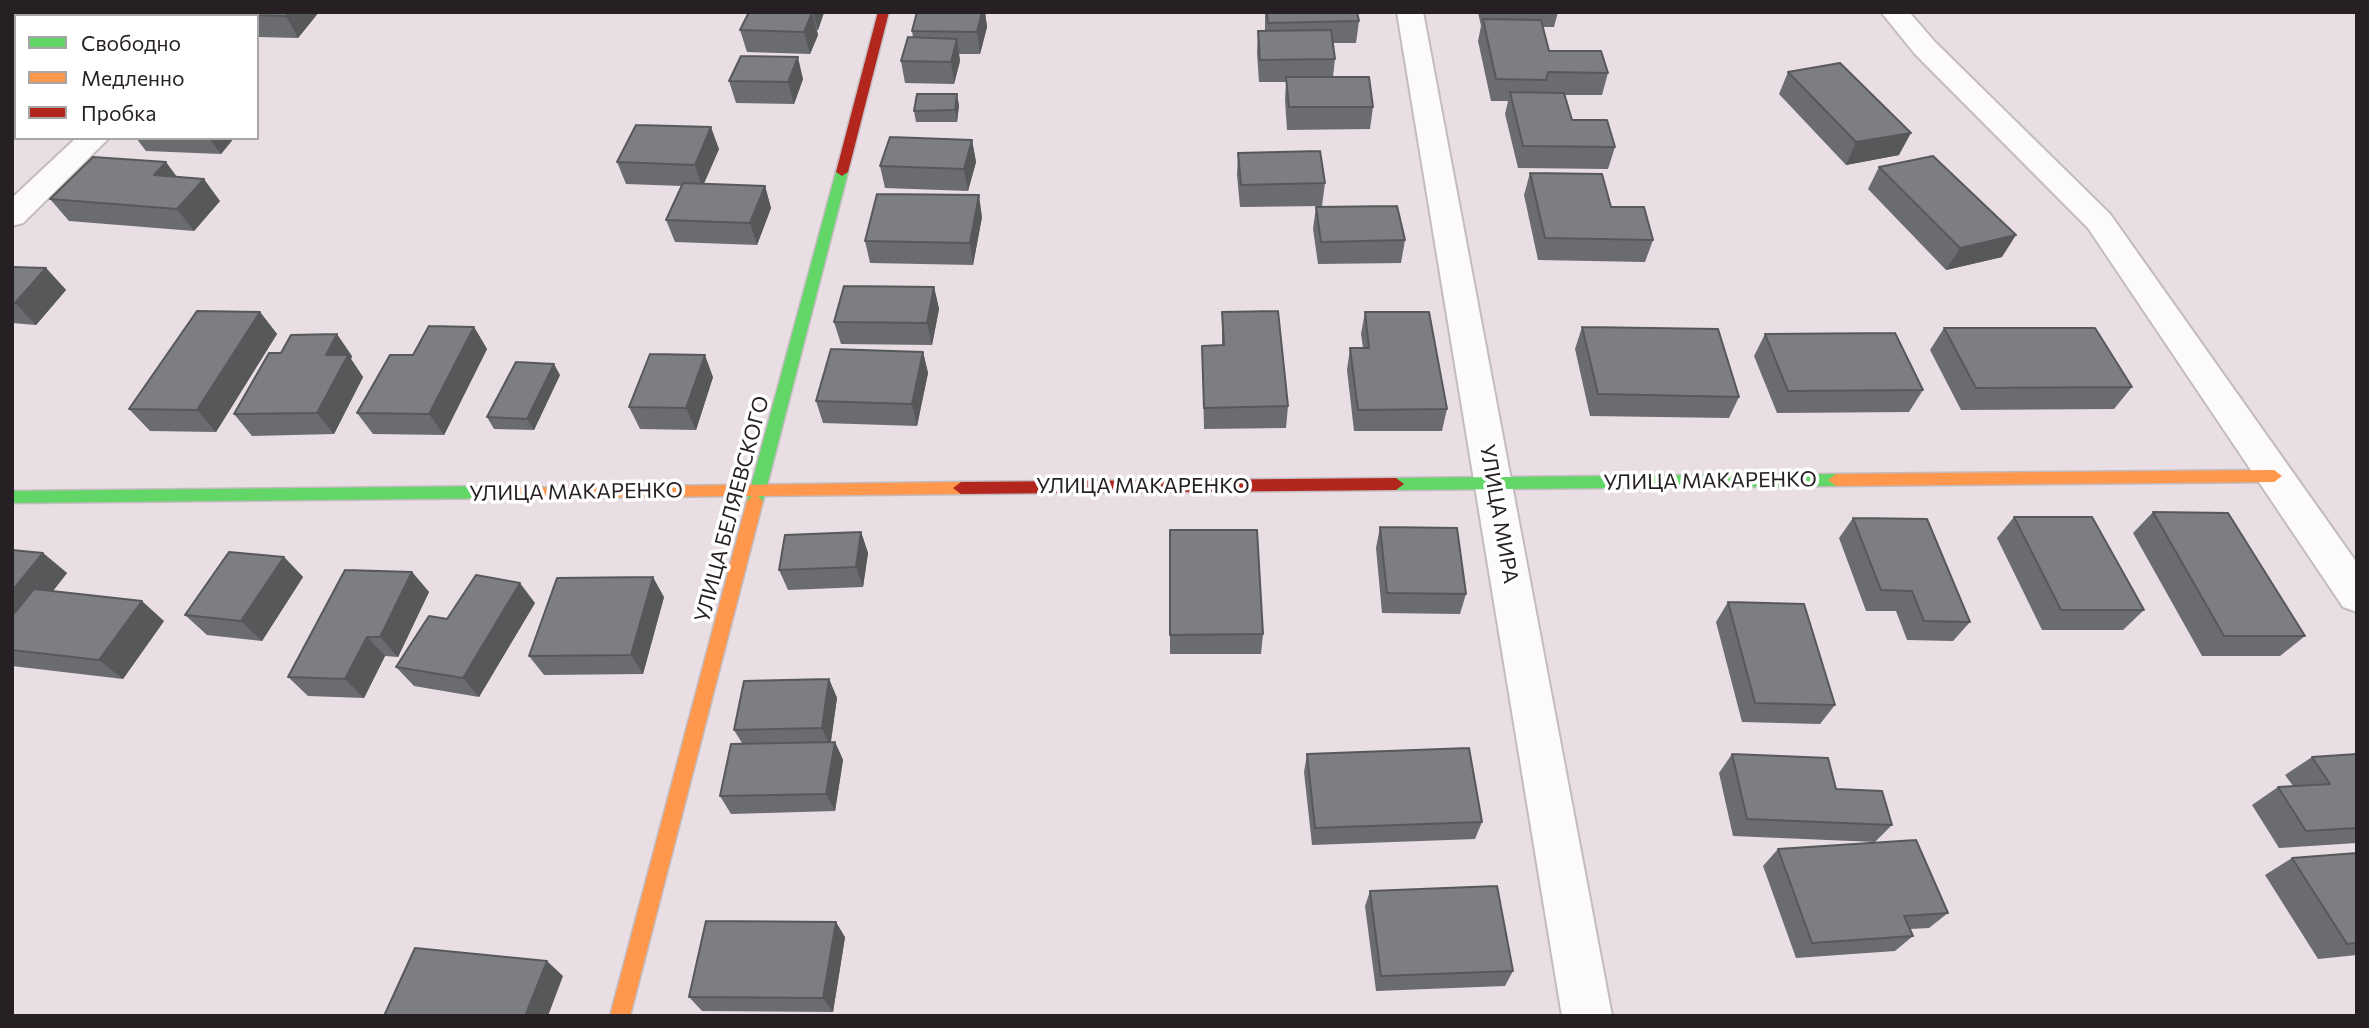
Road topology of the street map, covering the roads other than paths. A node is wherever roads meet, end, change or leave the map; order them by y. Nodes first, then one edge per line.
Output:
1 (884, 12) edge
2 (1410, 12) edge
3 (1894, 12) edge
4 (92, 140) edge
5 (12, 216) edge
6 (2274, 476) junction
7 (1494, 483) junction
8 (758, 490) junction
9 (12, 497) edge
10 (2357, 595) edge
11 (620, 1016) edge
12 (1587, 1016) edge

1 - 8 street, УЛИЦА БЕЛЯЕВСКОГО
2 - 7 street, УЛИЦА МИРА
3 - 6 street
4 - 5 street
6 - 7 street, УЛИЦА МАКАРЕНКО
6 - 10 street
7 - 8 street, УЛИЦА МАКАРЕНКО
7 - 12 street, УЛИЦА МИРА
8 - 9 street, УЛИЦА МАКАРЕНКО
8 - 11 street, УЛИЦА БЕЛЯЕВСКОГО

